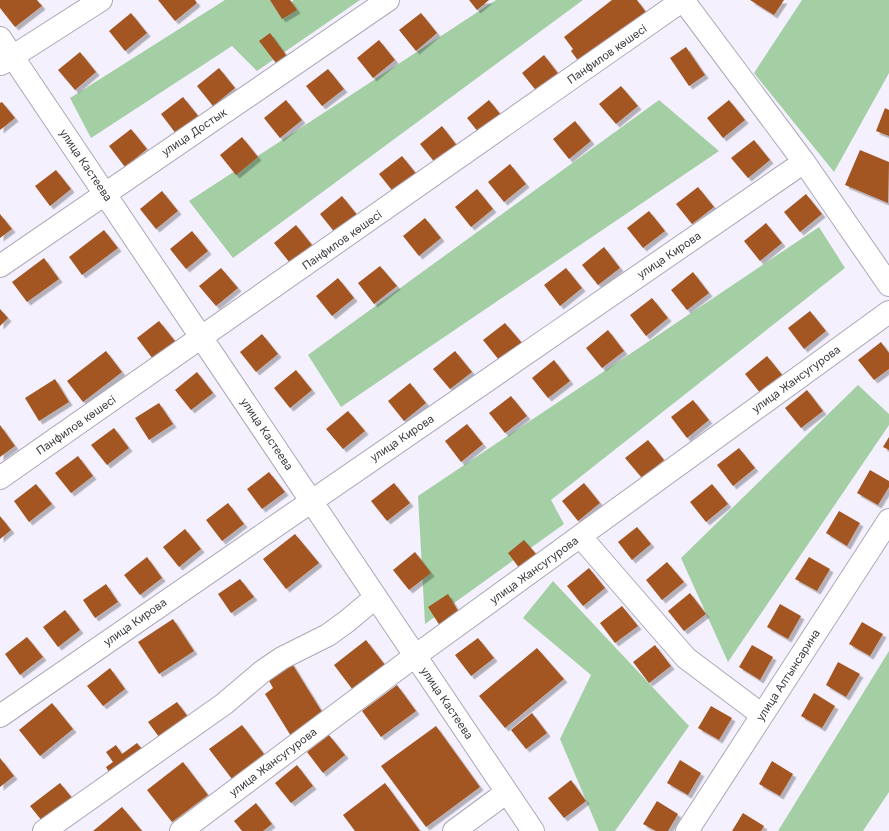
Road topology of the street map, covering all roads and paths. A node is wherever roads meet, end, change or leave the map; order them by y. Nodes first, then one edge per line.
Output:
1 (101, 0) edge
2 (388, 0) edge
3 (683, 0) edge
4 (0, 38) edge
5 (6, 61) edge
6 (804, 162) junction
7 (104, 193) junction
8 (0, 266) edge
9 (889, 285) edge
10 (889, 312) edge
11 (202, 338) junction
12 (0, 478) edge
13 (311, 500) junction
14 (889, 520) edge
15 (580, 536) junction
16 (376, 597) junction
17 (415, 656) junction
18 (762, 715) junction
19 (0, 716) edge
20 (507, 792) junction
21 (44, 831) edge
22 (181, 831) edge
23 (454, 831) edge
24 (481, 831) edge
25 (533, 831) edge
26 (687, 831) edge

1 - 5 street
2 - 7 street, улица Достык
3 - 6 street
3 - 11 street, Панфилов көшесі
4 - 5 street, улица Кастеева
5 - 7 street, улица Кастеева
6 - 9 street
6 - 13 street, улица Кирова
7 - 8 street, улица Достык
7 - 11 street, улица Кастеева
10 - 15 street, улица Жансугурова
11 - 12 street, Панфилов көшесі
11 - 13 street, улица Кастеева
13 - 16 street, улица Кастеева
13 - 19 street, улица Кирова
14 - 18 street, улица Алтынсарина
15 - 17 street, улица Жансугурова
15 - 18 street
16 - 17 street, улица Кастеева
16 - 21 street
17 - 20 street, улица Кастеева
17 - 22 street, улица Жансугурова
18 - 26 street, улица Алтынсарина
20 - 23 street
20 - 24 street
20 - 25 street, улица Кастеева

